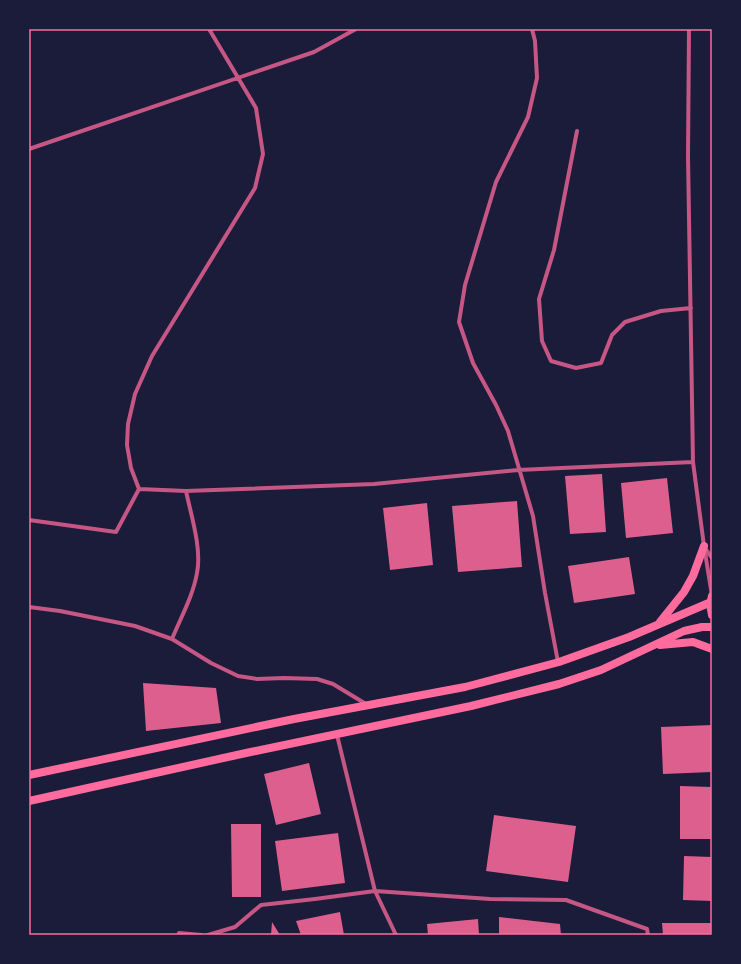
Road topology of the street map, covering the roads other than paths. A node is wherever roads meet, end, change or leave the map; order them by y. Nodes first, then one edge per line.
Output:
1 (209, 29) edge
2 (356, 29) edge
3 (532, 29) edge
4 (689, 29) edge
5 (238, 77) junction
6 (577, 131) dead end
7 (29, 149) edge
8 (690, 308) junction
9 (693, 462) junction
10 (518, 470) junction
11 (139, 489) junction
12 (186, 491) junction
13 (29, 520) edge
14 (704, 546) junction
15 (712, 558) edge
16 (711, 599) edge
17 (29, 607) edge
18 (712, 615) edge
19 (657, 625) junction
20 (712, 627) edge
21 (172, 639) junction
22 (653, 646) junction
23 (712, 649) edge
24 (558, 662) junction
25 (368, 706) junction
26 (337, 735) junction
27 (29, 775) edge
28 (29, 801) edge
29 (375, 891) junction
30 (179, 933) dead end
31 (201, 935) edge
32 (208, 935) edge
33 (396, 935) edge
34 (648, 935) edge

1 - 5 street
2 - 5 street
3 - 10 street
4 - 8 street
5 - 7 street
5 - 11 street
6 - 8 street
8 - 9 street
9 - 10 street
9 - 14 street
10 - 12 street
10 - 24 street
11 - 12 street
11 - 13 street
12 - 21 street
14 - 15 street
14 - 16 street
14 - 19 main road
16 - 18 main road
16 - 19 main road
17 - 21 street
19 - 24 main road
20 - 22 main road
21 - 25 street
22 - 23 main road
22 - 26 main road
24 - 25 main road
25 - 27 main road
26 - 28 main road
26 - 29 street
29 - 32 street
29 - 33 street
29 - 34 street
30 - 31 street

